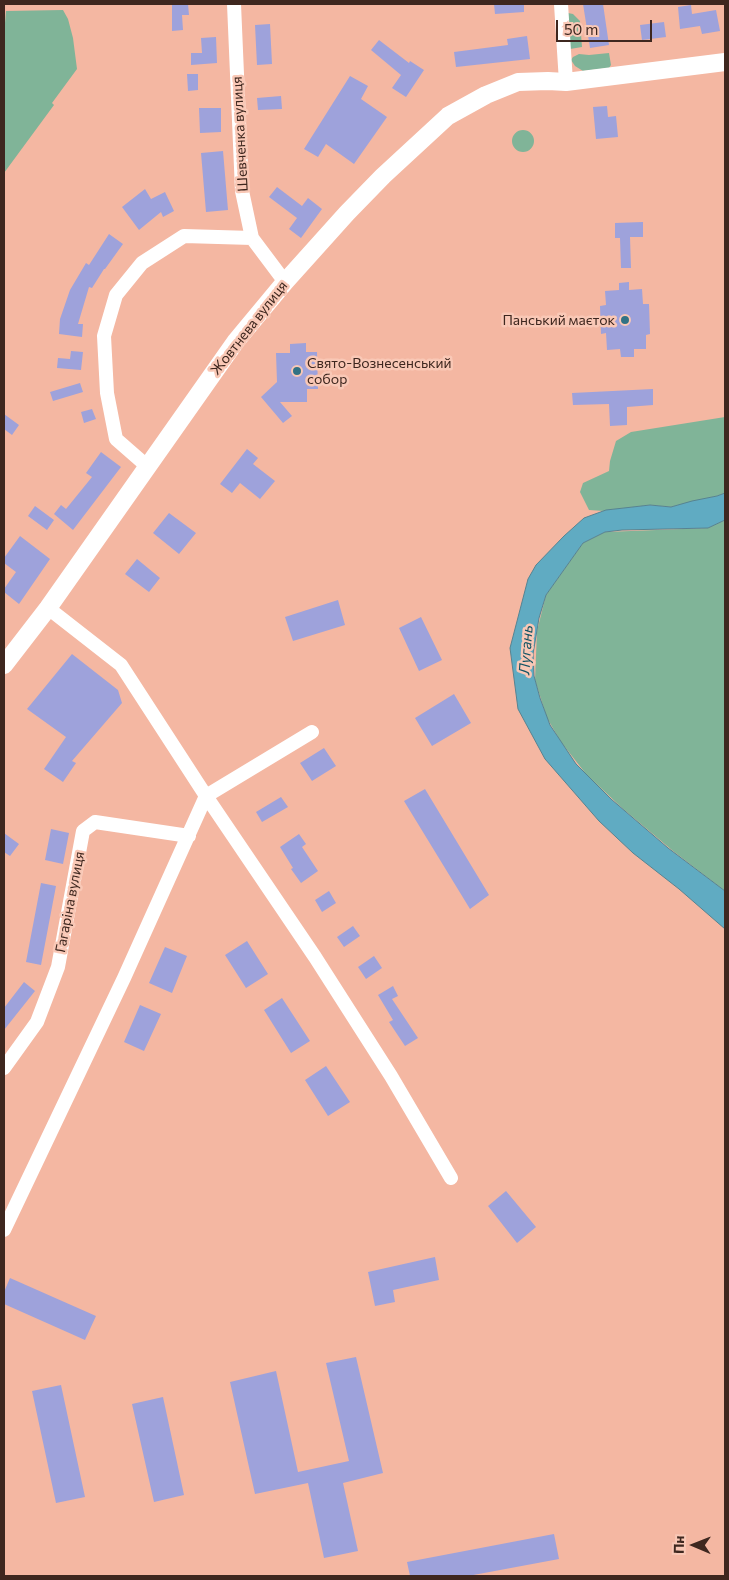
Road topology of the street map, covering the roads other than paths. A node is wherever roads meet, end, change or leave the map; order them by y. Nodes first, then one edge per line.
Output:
1 (234, 4) edge
2 (561, 4) edge
3 (725, 62) edge
4 (566, 82) junction
5 (252, 238) junction
6 (285, 282) junction
7 (148, 466) junction
8 (48, 608) junction
9 (4, 665) edge
10 (312, 732) dead end
11 (206, 796) junction
12 (189, 836) junction
13 (4, 1068) edge
14 (451, 1178) dead end
15 (4, 1230) edge

1 - 5 street, Шевченка вулиця
2 - 4 street
3 - 4 street, Жовтнева вулиця
4 - 6 street, Жовтнева вулиця
5 - 6 street, Шевченка вулиця
5 - 7 street
6 - 7 street, Жовтнева вулиця
7 - 8 street, Жовтнева вулиця
8 - 9 street, Жовтнева вулиця
8 - 11 street
10 - 11 street
11 - 12 street
11 - 14 street
12 - 13 street, Гагаріна вулиця
12 - 15 street

